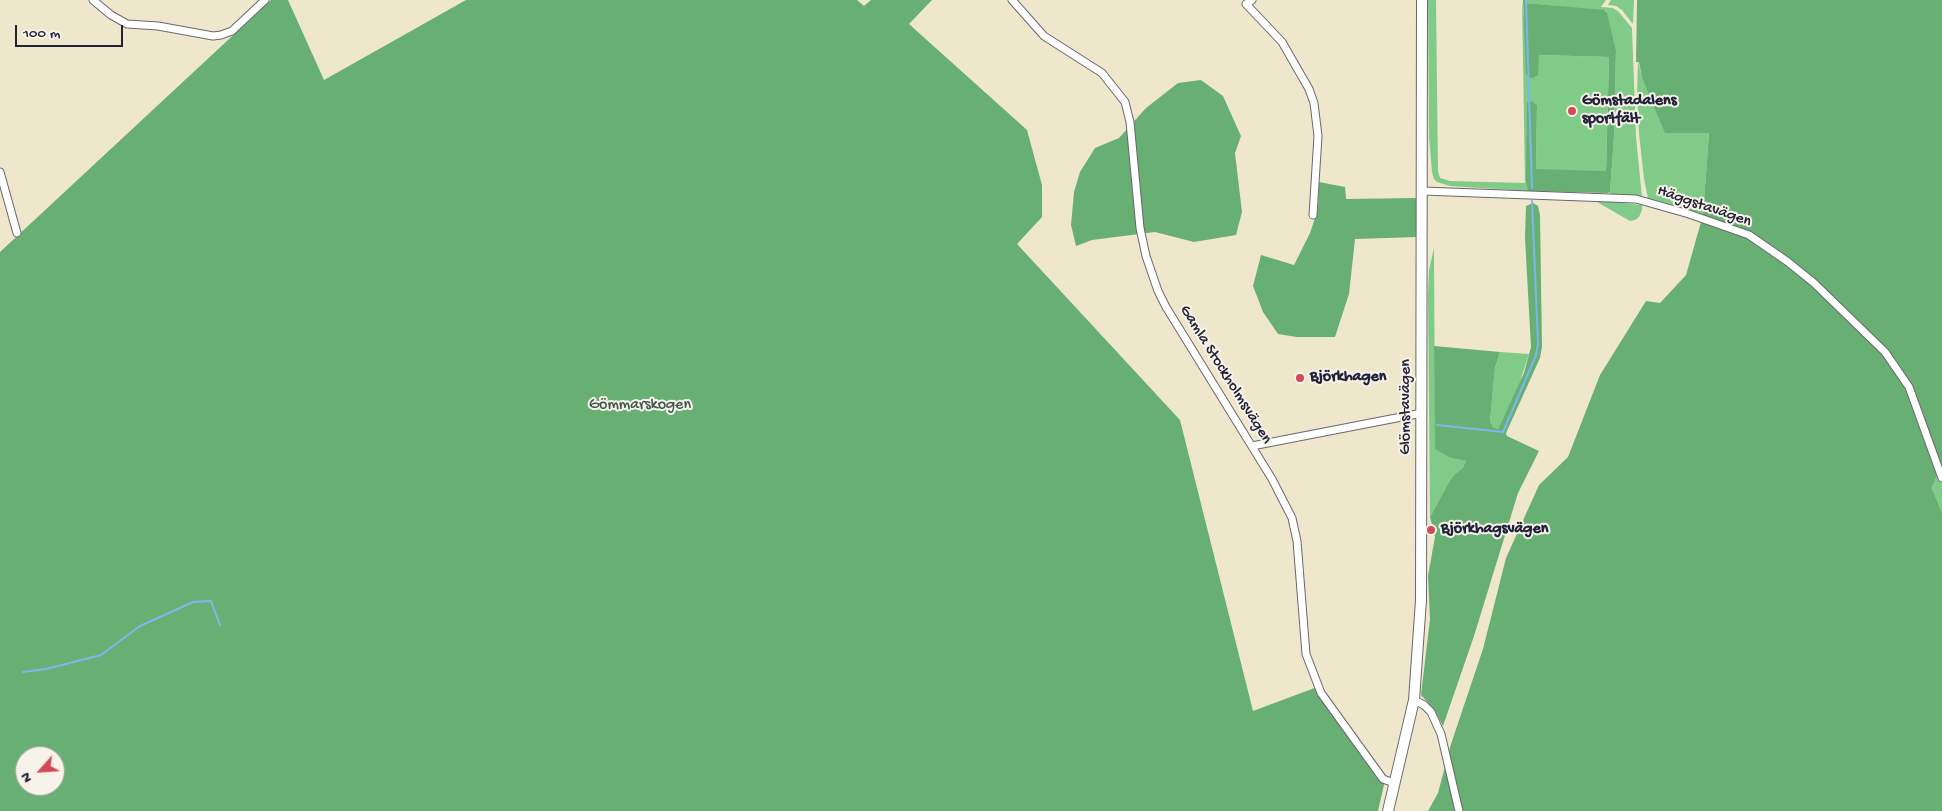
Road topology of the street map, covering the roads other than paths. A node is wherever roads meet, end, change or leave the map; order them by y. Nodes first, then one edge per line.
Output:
1 (93, 0) edge
2 (265, 0) edge
3 (1012, 0) edge
4 (1422, 0) edge
5 (1249, 2) edge
6 (0, 172) edge
7 (1423, 191) junction
8 (1313, 215) dead end
9 (17, 233) dead end
10 (1422, 413) junction
11 (1252, 446) junction
12 (1942, 478) edge
13 (1414, 700) junction
14 (1394, 783) junction
15 (1388, 811) edge
16 (1459, 811) edge

1 - 2 street
3 - 11 street, Gamla Stockholmsvägen
4 - 7 main road, Glömstavägen
5 - 8 street
6 - 9 street
7 - 10 main road, Glömstavägen
7 - 12 street, Häggstavägen
10 - 11 street
10 - 13 main road, Glömstavägen
11 - 14 street, Gamla Stockholmsvägen
13 - 14 main road, Glömstavägen
13 - 16 street
14 - 15 main road, Glömstavägen

